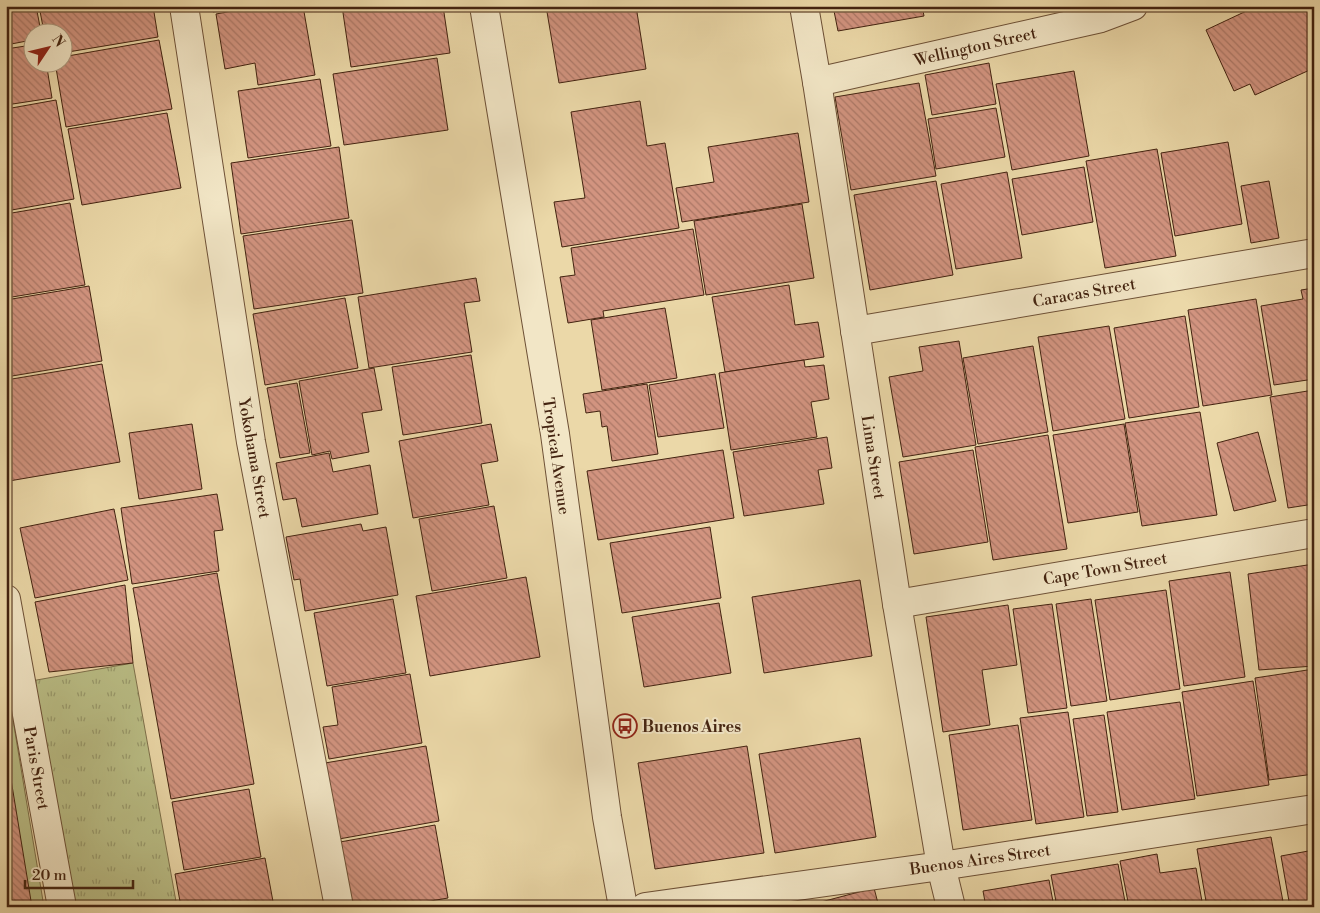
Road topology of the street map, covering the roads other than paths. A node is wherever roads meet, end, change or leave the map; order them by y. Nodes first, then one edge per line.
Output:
1 (184, 6) edge
2 (484, 6) edge
3 (804, 6) edge
4 (1131, 7) edge
5 (817, 82) junction
6 (1314, 253) edge
7 (855, 331) junction
8 (1314, 532) edge
9 (6, 599) edge
10 (897, 604) junction
11 (1314, 809) edge
12 (941, 866) junction
13 (62, 907) edge
14 (339, 907) edge
15 (623, 907) edge
16 (645, 907) edge
17 (951, 907) edge

1 - 14 street, Yokohama Street
2 - 15 street, Tropical Avenue
3 - 5 street, Lima Street
4 - 5 street, Wellington Street
5 - 7 street, Lima Street
6 - 7 street, Caracas Street
7 - 10 street, Lima Street
8 - 10 street, Cape Town Street
9 - 13 street, Paris Street
10 - 12 street, Lima Street
11 - 12 street, Buenos Aires Street
12 - 16 street, Buenos Aires Street
12 - 17 street, Lima Street

